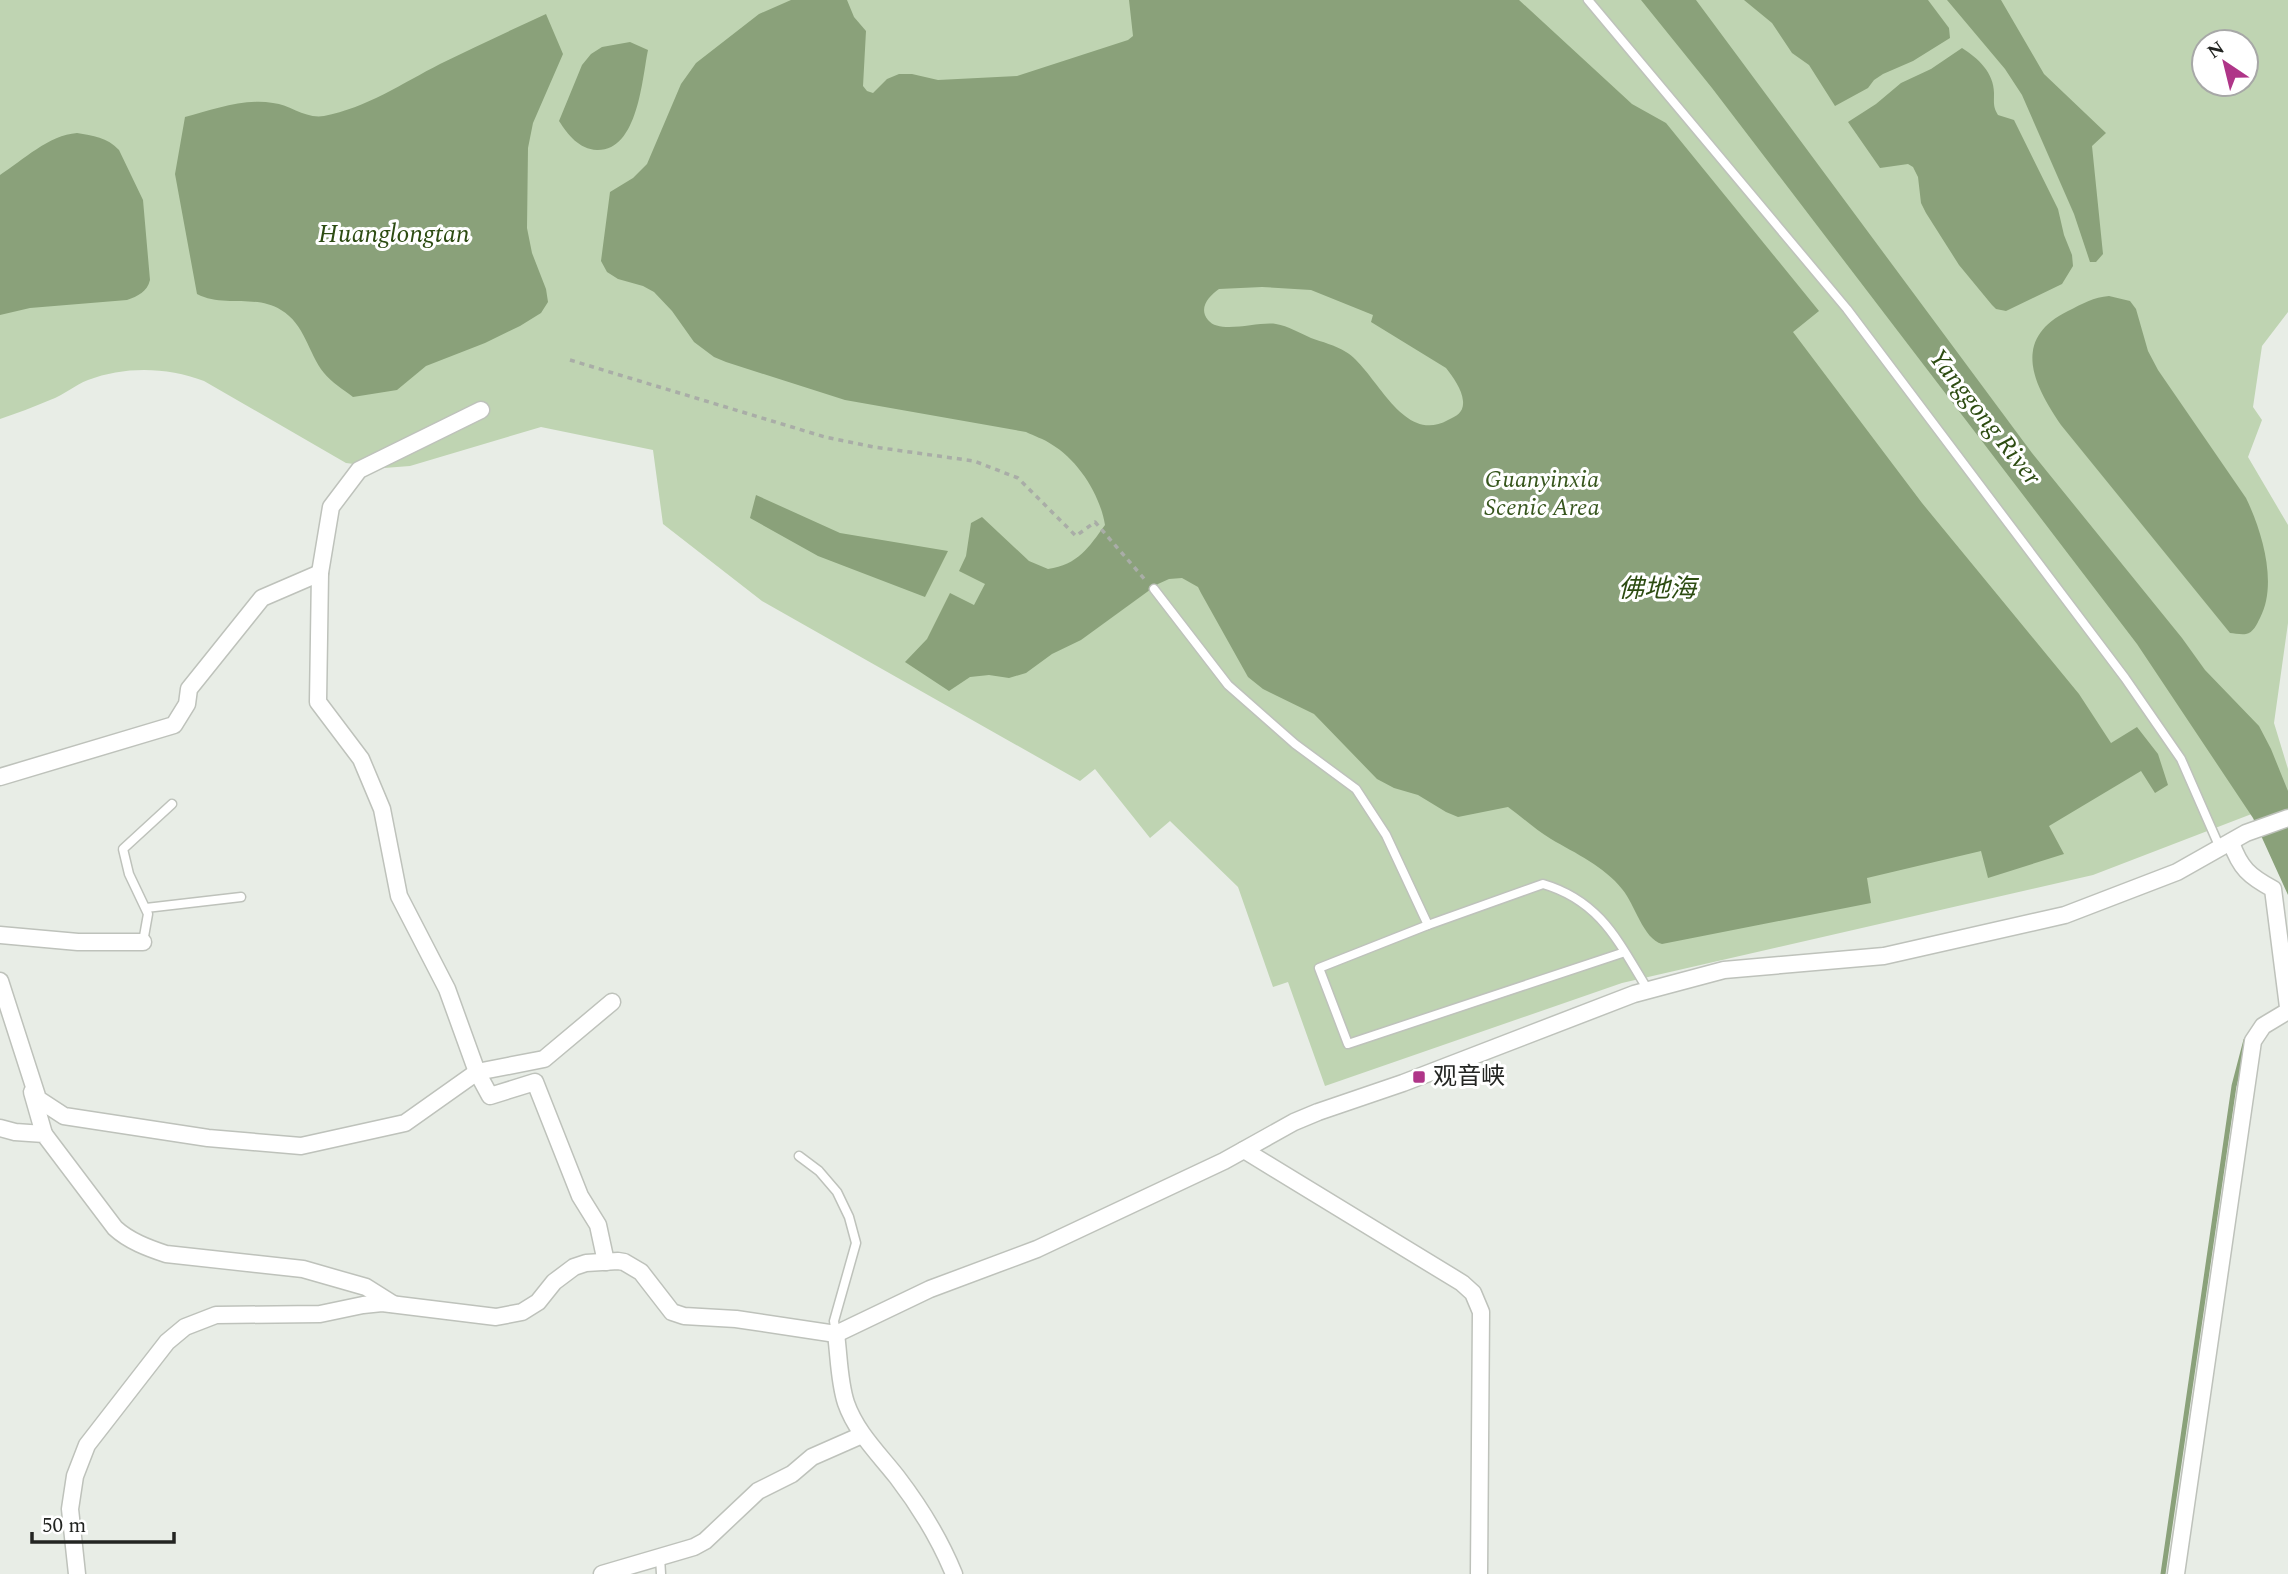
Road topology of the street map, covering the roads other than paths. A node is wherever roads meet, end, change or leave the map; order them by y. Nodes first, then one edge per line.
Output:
1 (1588, 0) edge
2 (481, 410) dead end
3 (320, 573) junction
4 (1154, 589) road end
5 (0, 777) edge
6 (172, 804) dead end
7 (2288, 818) edge
8 (2225, 845) junction
9 (241, 897) dead end
10 (146, 908) junction
11 (1428, 925) junction
12 (0, 935) edge
13 (144, 942) joint
14 (1625, 952) junction
15 (0, 983) edge
16 (1648, 990) junction
17 (611, 1002) dead end
18 (2288, 1009) edge
19 (477, 1072) junction
20 (0, 1128) edge
21 (44, 1133) junction
22 (1244, 1150) junction
23 (799, 1156) dead end
24 (606, 1262) junction
25 (395, 1305) junction
26 (836, 1334) junction
27 (862, 1435) junction
28 (660, 1566) edge
29 (78, 1574) edge
30 (602, 1574) edge
31 (954, 1574) edge
32 (1479, 1574) edge
33 (2176, 1574) edge

1 - 8 lane
2 - 3 street
3 - 5 street
3 - 19 street
4 - 11 lane
6 - 10 lane
7 - 8 street
8 - 16 street
8 - 18 street
9 - 10 lane
10 - 13 lane
11 - 14 lane
11 - 14 lane
12 - 13 street
14 - 16 lane
15 - 19 street
15 - 21 street
16 - 22 street
17 - 19 street
18 - 33 street
19 - 24 street
20 - 21 street
21 - 25 street
22 - 26 street
22 - 32 street
23 - 26 lane
24 - 25 street
24 - 26 street
25 - 29 street
26 - 27 street
27 - 28 street
27 - 31 street
28 - 30 street

